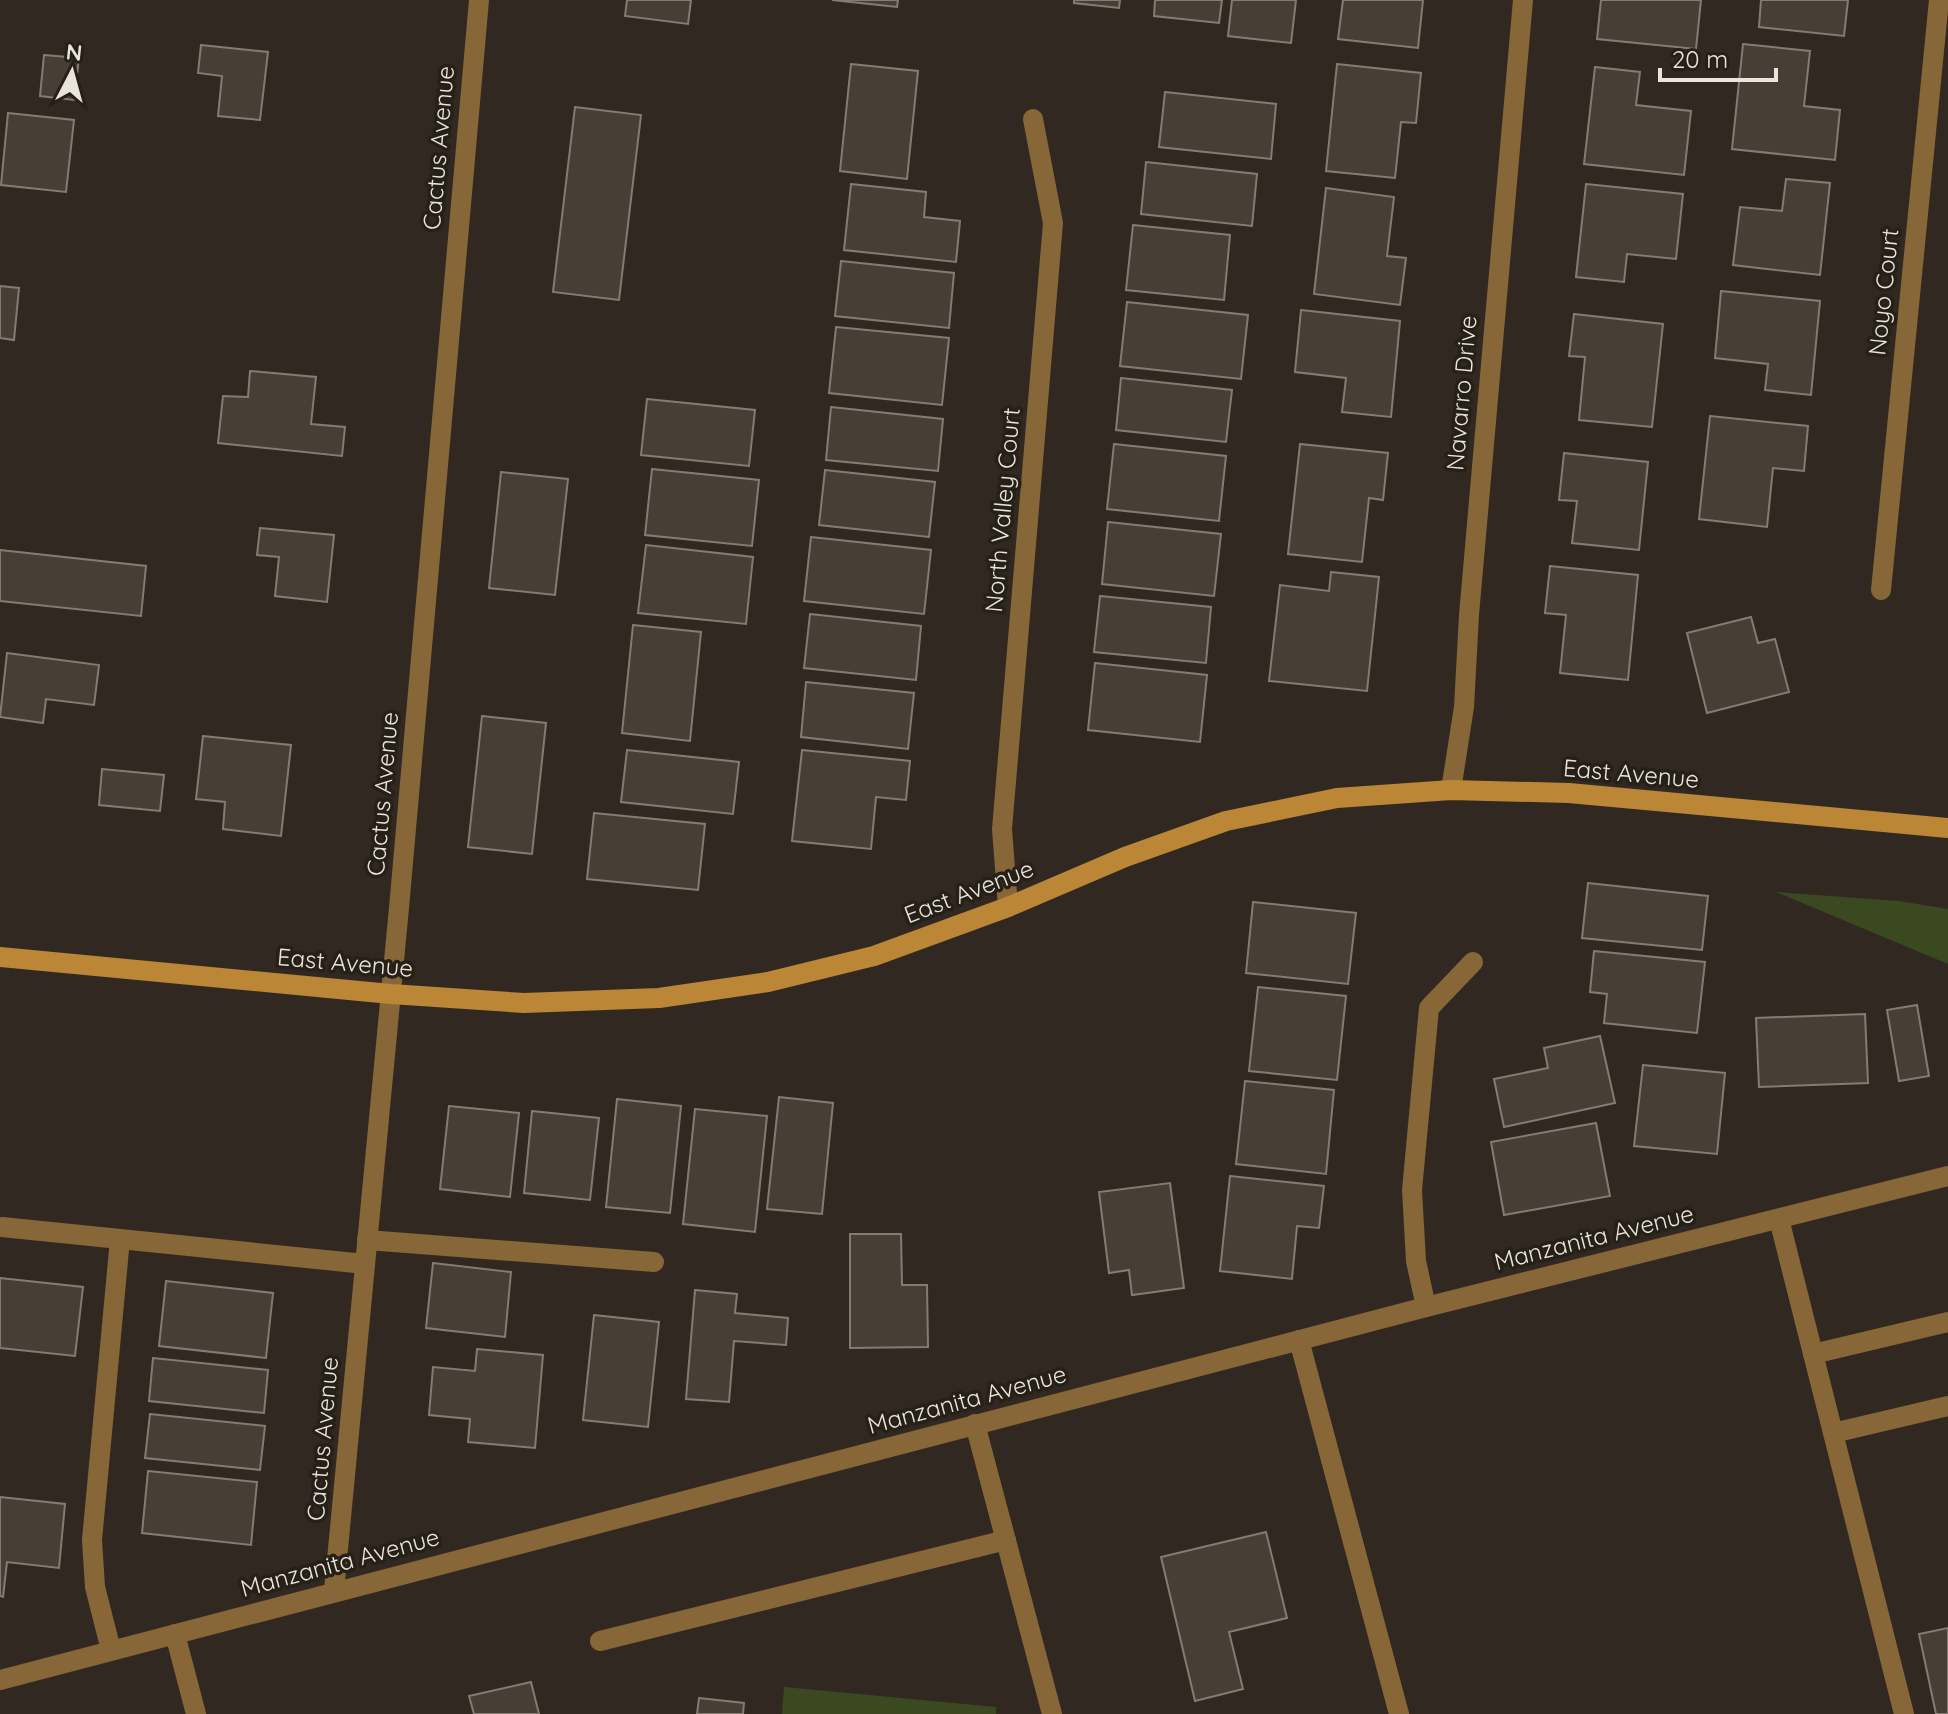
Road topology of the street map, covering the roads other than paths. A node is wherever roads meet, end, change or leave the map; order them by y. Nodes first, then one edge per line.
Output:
1 (479, 0) edge
2 (1523, 0) edge
3 (1939, 0) edge
4 (1033, 119) dead end
5 (1881, 590) dead end
6 (1451, 790) junction
7 (1948, 828) edge
8 (1008, 907) junction
9 (0, 957) edge
10 (1473, 962) dead end
11 (391, 994) junction
12 (1948, 1176) edge
13 (1779, 1219) junction
14 (2, 1227) edge
15 (120, 1239) junction
16 (367, 1240) junction
17 (654, 1262) dead end
18 (365, 1264) junction
19 (1426, 1307) junction
20 (1948, 1322) edge
21 (1299, 1340) junction
22 (1813, 1354) junction
23 (1948, 1406) edge
24 (975, 1424) junction
25 (1833, 1433) junction
26 (1006, 1540) junction
27 (334, 1591) junction
28 (175, 1634) junction
29 (600, 1641) dead end
30 (111, 1650) junction
31 (0, 1680) edge
32 (196, 1714) edge
33 (1052, 1714) edge
34 (1399, 1714) edge
35 (1904, 1714) edge

1 - 11 street, Cactus Avenue
2 - 6 street, Navarro Drive
3 - 5 street, Noyo Court
4 - 8 street, North Valley Court
6 - 7 main road, East Avenue
6 - 8 main road, East Avenue
8 - 11 main road, East Avenue
9 - 11 main road, East Avenue
10 - 19 street
11 - 16 street, Cactus Avenue
12 - 13 street, Manzanita Avenue
13 - 19 street, Manzanita Avenue
13 - 22 street
14 - 15 street
15 - 18 street
15 - 30 street
16 - 17 street
16 - 18 street, Cactus Avenue
18 - 27 street, Cactus Avenue
19 - 21 street, Manzanita Avenue
20 - 22 street
21 - 24 street, Manzanita Avenue
21 - 34 street
22 - 25 street
23 - 25 street
24 - 26 street
24 - 27 street, Manzanita Avenue
25 - 35 street
26 - 29 street
26 - 33 street
27 - 28 street, Manzanita Avenue
28 - 30 street, Manzanita Avenue
28 - 32 street
30 - 31 street, Manzanita Avenue

